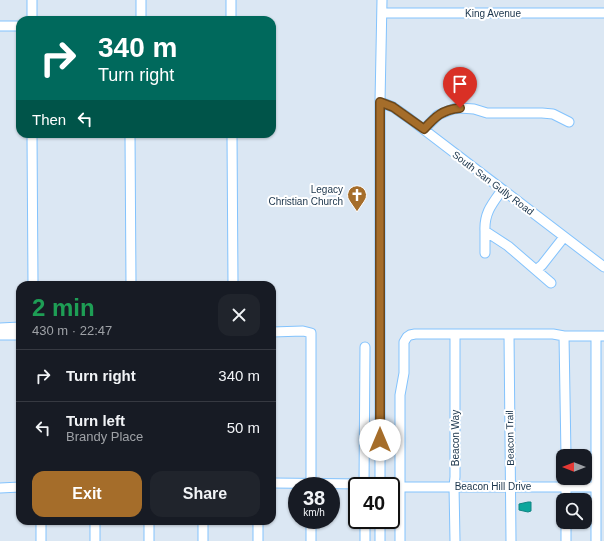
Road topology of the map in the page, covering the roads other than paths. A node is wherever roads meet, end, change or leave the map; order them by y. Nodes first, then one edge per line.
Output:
1 (32, 0) edge
2 (141, 0) edge
3 (231, 0) edge
4 (382, 0) edge
5 (604, 13) edge
6 (382, 14) junction
7 (32, 16) edge
8 (141, 16) edge
9 (231, 16) edge
10 (0, 26) edge
11 (16, 26) edge
12 (380, 102) junction
13 (569, 122) dead end
14 (424, 129) junction
15 (32, 138) edge
16 (130, 138) edge
17 (232, 138) edge
18 (502, 190) junction
19 (485, 232) junction
20 (564, 237) junction
21 (485, 253) dead end
22 (604, 267) edge
23 (536, 270) junction
24 (33, 281) edge
25 (131, 281) edge
26 (233, 281) edge
27 (551, 283) dead end
28 (16, 327) edge
29 (0, 328) edge
30 (276, 332) edge
31 (455, 334) junction
32 (509, 334) junction
33 (0, 335) edge
34 (16, 335) edge
35 (564, 336) junction
36 (600, 336) edge
37 (365, 347) dead end
38 (566, 449) edge
39 (311, 477) edge
40 (364, 477) edge
41 (380, 477) edge
42 (396, 477) edge
43 (276, 483) edge
44 (556, 483) edge
45 (288, 484) edge
46 (584, 485) edge
47 (454, 486) junction
48 (511, 486) junction
49 (16, 487) edge
50 (400, 487) edge
51 (596, 487) junction
52 (0, 488) edge
53 (41, 525) edge
54 (95, 525) edge
55 (149, 525) edge
56 (203, 525) edge
57 (258, 525) edge
58 (311, 529) edge
59 (365, 529) edge
60 (380, 529) edge
61 (399, 529) edge
62 (566, 529) edge
63 (41, 541) edge
64 (95, 541) edge
65 (149, 541) edge
66 (203, 541) edge
67 (258, 541) edge
68 (311, 541) edge
69 (365, 541) edge
70 (380, 541) edge
71 (400, 541) edge
72 (455, 541) edge
73 (510, 541) edge
74 (566, 541) edge
75 (596, 541) edge

1 - 7 street
2 - 8 street
3 - 9 street
4 - 6 street
5 - 6 street, King Avenue
6 - 12 street
10 - 11 street
12 - 14 street, South San Gully Road
12 - 41 street
13 - 14 street
14 - 18 street, South San Gully Road
15 - 24 street
16 - 25 street
17 - 26 street
18 - 19 street
18 - 20 street, South San Gully Road
19 - 21 street
19 - 23 street
20 - 22 street, South San Gully Road
20 - 23 street
23 - 27 street
28 - 29 street
30 - 39 street
31 - 32 street
31 - 42 street
31 - 47 street, Beacon Way
32 - 35 street
32 - 48 street, Beacon Trail
33 - 34 street
35 - 36 street
35 - 38 street
36 - 51 street
37 - 40 street
43 - 45 street
44 - 48 street, Beacon Hill Drive
46 - 51 street, Beacon Hill Drive
47 - 48 street, Beacon Hill Drive
47 - 50 street, Beacon Hill Drive
47 - 72 street, Beacon Way
48 - 73 street, Beacon Trail
49 - 52 street
51 - 75 street
53 - 63 street
54 - 64 street
55 - 65 street
56 - 66 street
57 - 67 street
58 - 68 street
59 - 69 street
60 - 70 street
61 - 71 street
62 - 74 street

